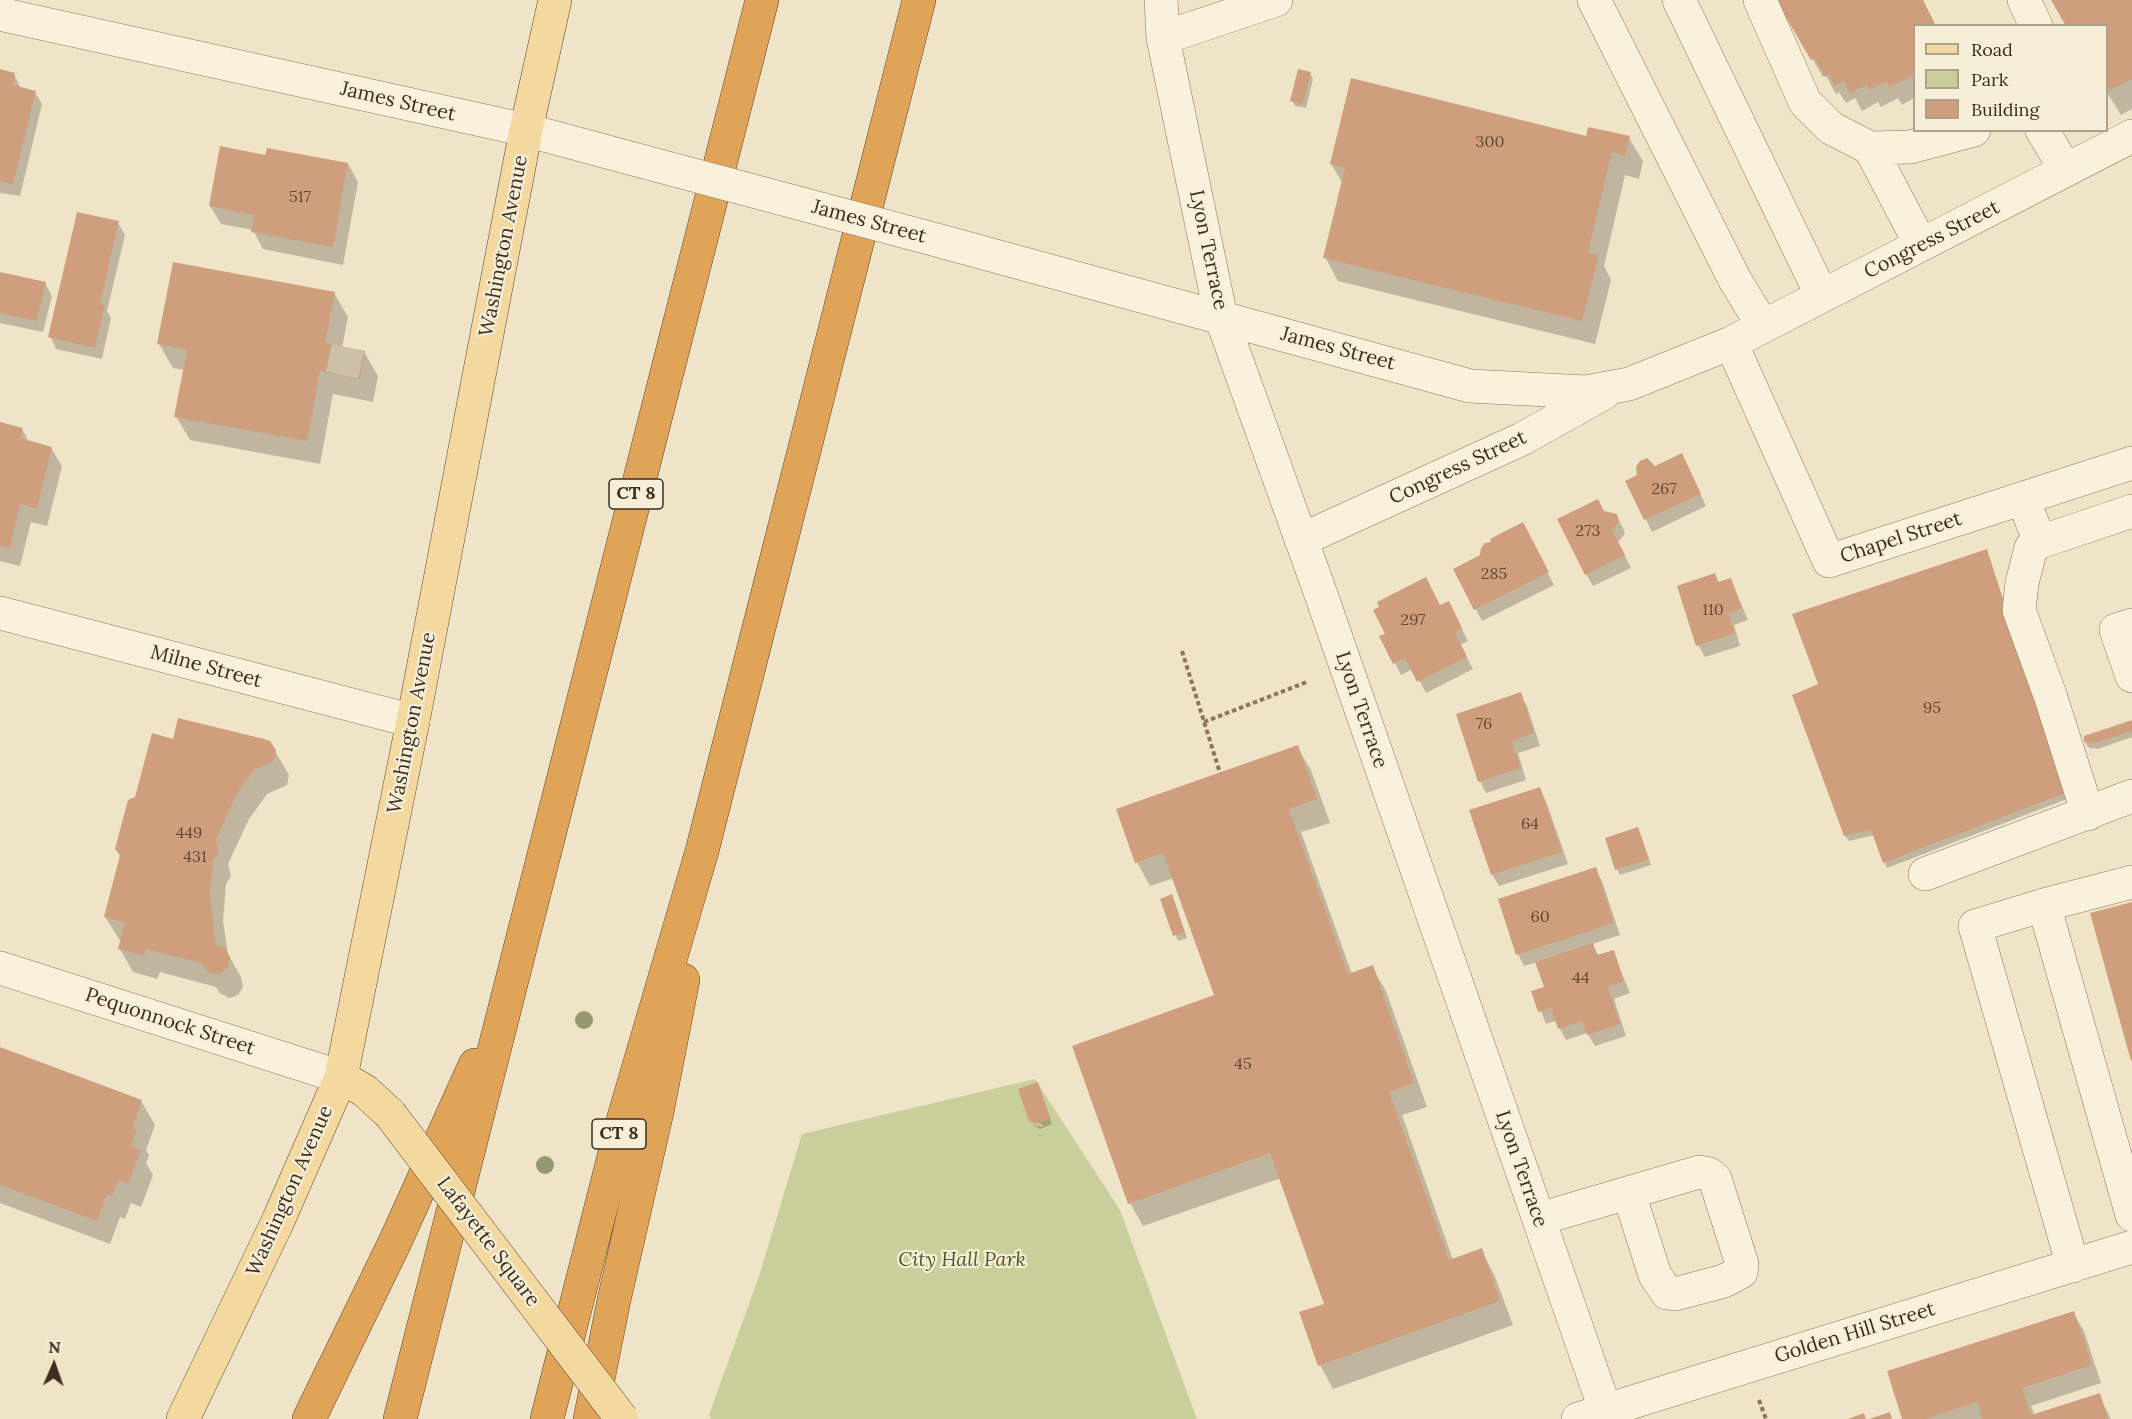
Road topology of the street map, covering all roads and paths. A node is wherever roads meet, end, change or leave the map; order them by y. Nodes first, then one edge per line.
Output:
1 (555, 0) edge
2 (762, 0) edge
3 (919, 0) edge
4 (1161, 0) edge
5 (1276, 0) edge
6 (1594, 0) edge
7 (1679, 0) edge
8 (1760, 0) edge
9 (2024, 0) edge
10 (0, 14) edge
11 (2035, 24) edge
12 (1163, 38) junction
13 (526, 130) junction
14 (1966, 132) edge
15 (2043, 132) edge
16 (2132, 136) edge
17 (1870, 148) junction
18 (2066, 170) junction
19 (1921, 245) junction
20 (1822, 296) junction
21 (1221, 317) junction
22 (1763, 326) junction
23 (1731, 343) junction
24 (1611, 389) junction
25 (2132, 464) edge
26 (2024, 499) junction
27 (2132, 511) edge
28 (1301, 540) junction
29 (2040, 542) junction
30 (0, 613) edge
31 (2132, 625) edge
32 (1182, 651) dead end
33 (2132, 676) edge
34 (1307, 682) dead end
35 (413, 721) junction
36 (1204, 722) junction
37 (1220, 772) dead end
38 (2132, 796) edge
39 (2088, 814) junction
40 (702, 851) junction
41 (1925, 874) dead end
42 (2132, 882) edge
43 (2044, 905) junction
44 (0, 968) edge
45 (511, 987) junction
46 (341, 1077) junction
47 (1629, 1194) dead end
48 (2132, 1215) edge
49 (1539, 1219) junction
50 (2132, 1247) edge
51 (2073, 1266) junction
52 (1591, 1414) edge
53 (183, 1419) edge
54 (309, 1419) edge
55 (400, 1419) edge
56 (547, 1419) edge
57 (590, 1419) edge
58 (622, 1419) edge

1 - 13 main road, Washington Avenue
2 - 45 highway, CT 8
3 - 40 highway, CT 8
4 - 12 street, Lyon Terrace
5 - 12 street
6 - 22 street
7 - 20 street
8 - 17 street
9 - 11 street
10 - 13 street, James Street
12 - 21 street, Lyon Terrace
13 - 21 street, James Street, bridge
13 - 35 main road, Washington Avenue
14 - 17 street
15 - 18 street
16 - 18 street, Congress Street
17 - 19 street
18 - 19 street, Congress Street
19 - 20 street, Congress Street
20 - 22 street, Congress Street
21 - 24 street, James Street
21 - 28 street, Lyon Terrace
22 - 23 street, Congress Street
23 - 24 street, James Street
23 - 26 street, Chapel Street
24 - 28 street, Congress Street
25 - 26 street, Chapel Street
26 - 29 street
27 - 29 street
28 - 49 street, Lyon Terrace
29 - 39 street
30 - 35 street, Milne Street
31 - 33 street
32 - 36 path
34 - 36 path
35 - 46 main road, Washington Avenue
36 - 37 path
38 - 39 street
39 - 41 street
40 - 56 highway, CT 8
40 - 57 highway
42 - 43 street
43 - 48 street
43 - 51 street
44 - 46 street, Pequonnock Street
45 - 54 highway
45 - 55 highway, CT 8
46 - 53 main road, Washington Avenue
46 - 58 main road, Lafayette Square, bridge
47 - 49 street
49 - 52 street, Lyon Terrace
50 - 51 street, Golden Hill Street
51 - 52 street, Golden Hill Street

